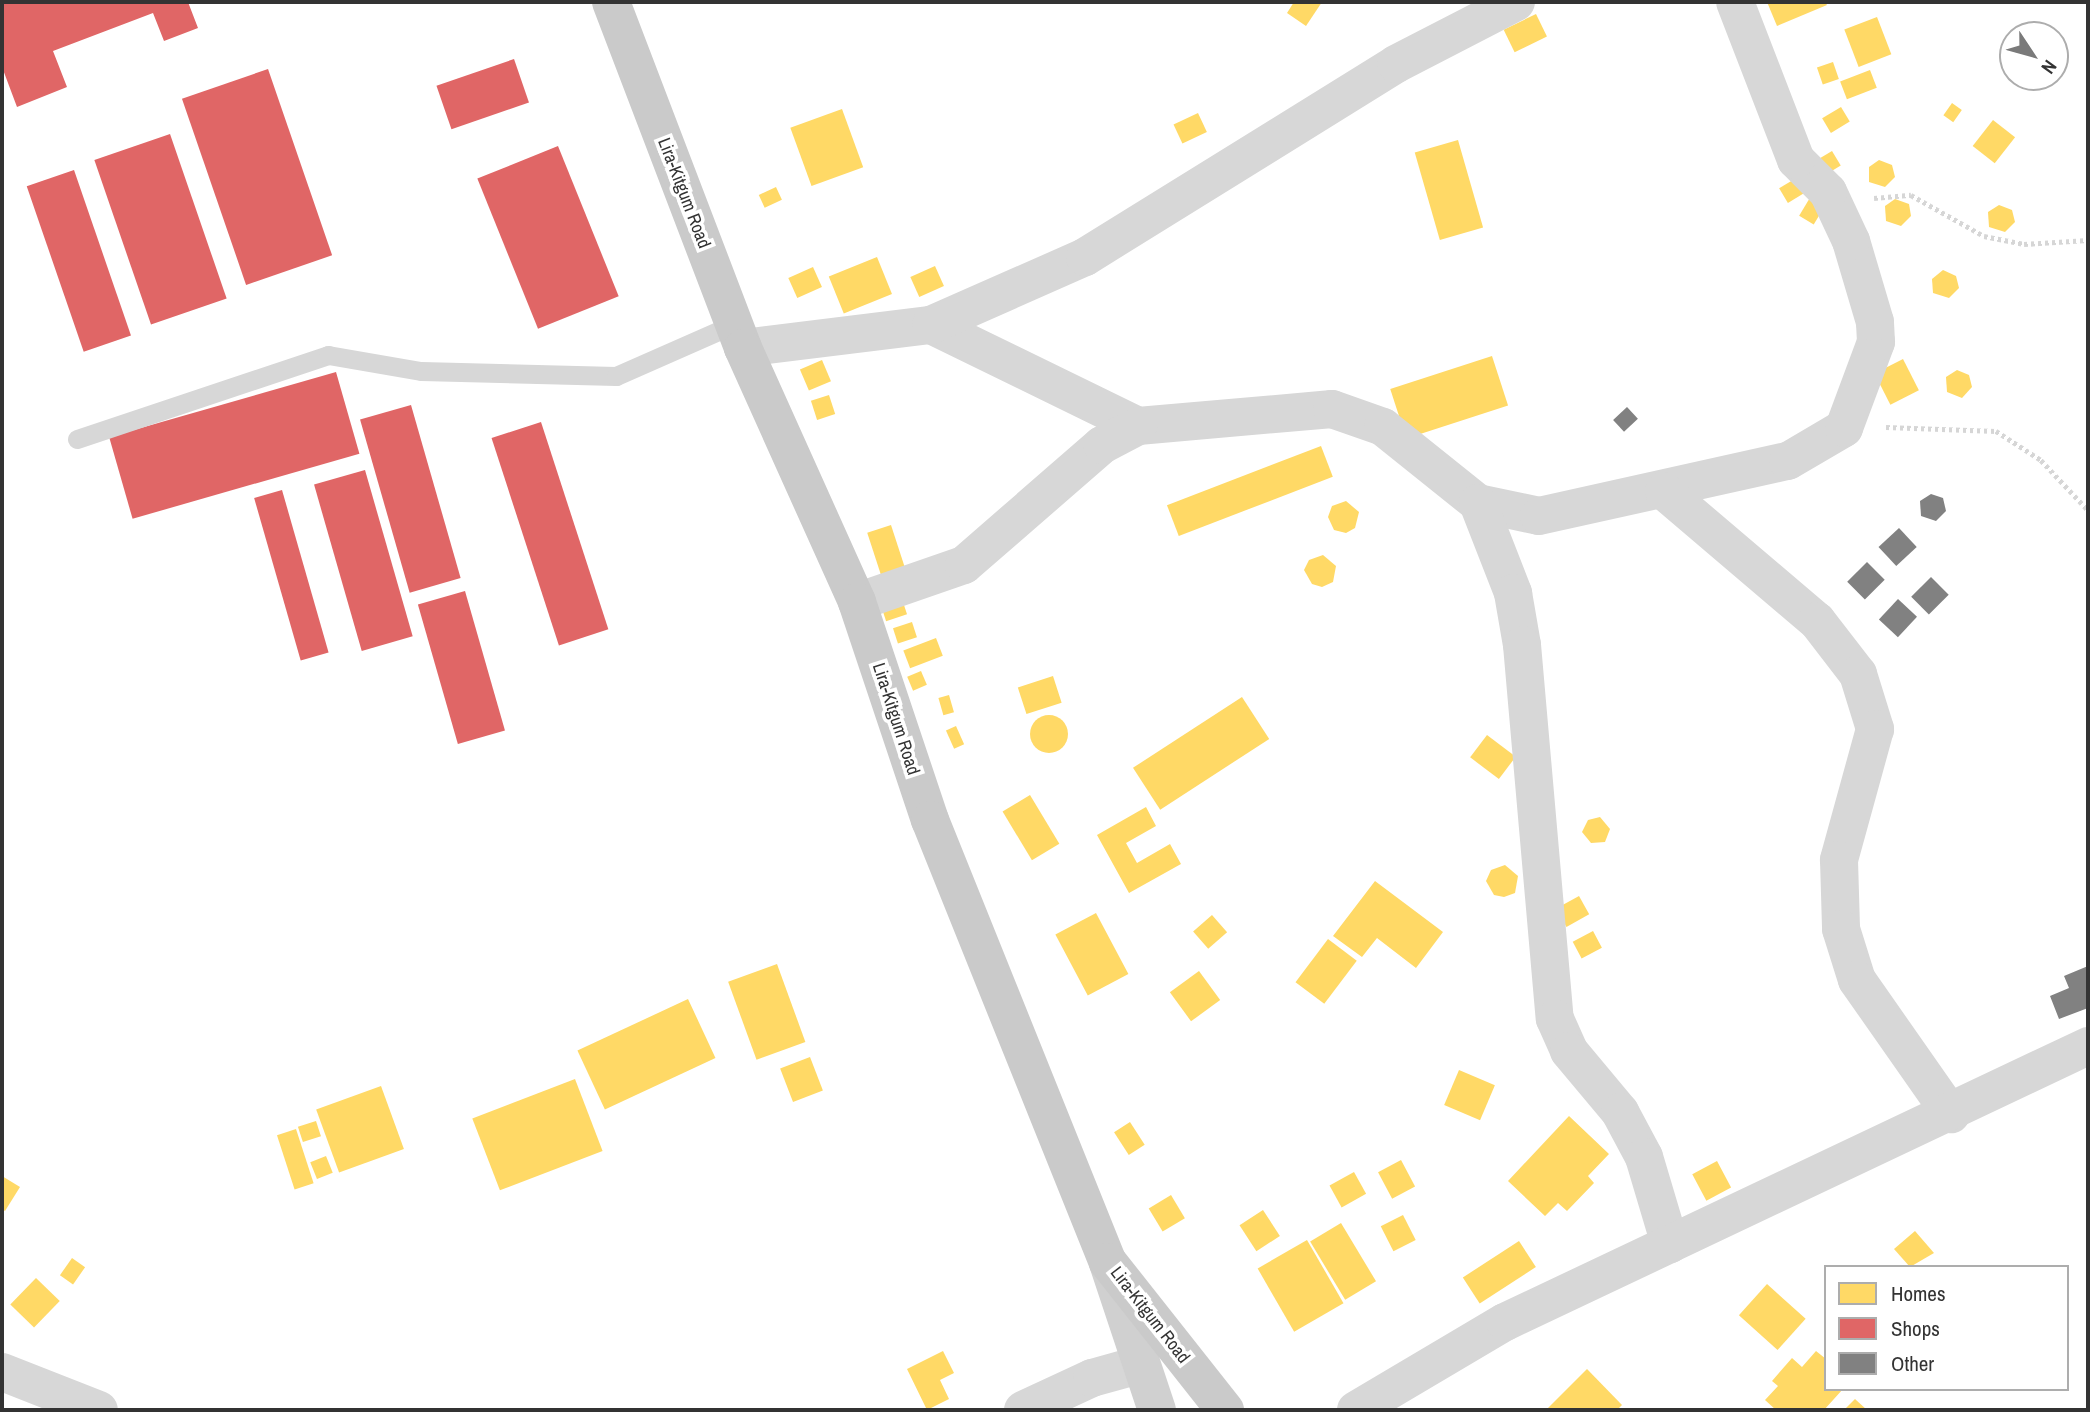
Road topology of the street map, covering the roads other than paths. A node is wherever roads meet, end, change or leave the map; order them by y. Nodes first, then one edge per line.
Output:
1 (611, 2) edge
2 (1516, 2) edge
3 (1735, 2) edge
4 (931, 325) junction
5 (739, 336) junction
6 (1138, 426) junction
7 (77, 439) dead end
8 (1664, 491) junction
9 (1478, 503) junction
10 (857, 602) junction
11 (2088, 1046) edge
12 (1951, 1114) junction
13 (1670, 1244) junction
14 (1108, 1262) junction
15 (1139, 1365) junction
16 (2, 1371) edge
17 (99, 1410) edge
18 (1023, 1410) edge
19 (1157, 1410) edge
20 (1225, 1410) edge
21 (1356, 1410) edge

1 - 5 main road, Lira-Kitgum Road
2 - 4 street
3 - 8 street
4 - 5 street
4 - 6 street
5 - 7 lane
5 - 10 main road, Lira-Kitgum Road
6 - 9 street
6 - 10 street
8 - 9 street
8 - 12 street
9 - 13 street
10 - 14 main road, Lira-Kitgum Road
11 - 12 street
12 - 13 street
13 - 21 street
14 - 15 main road
14 - 20 main road, Lira-Kitgum Road
15 - 18 street
15 - 19 main road
16 - 17 street

